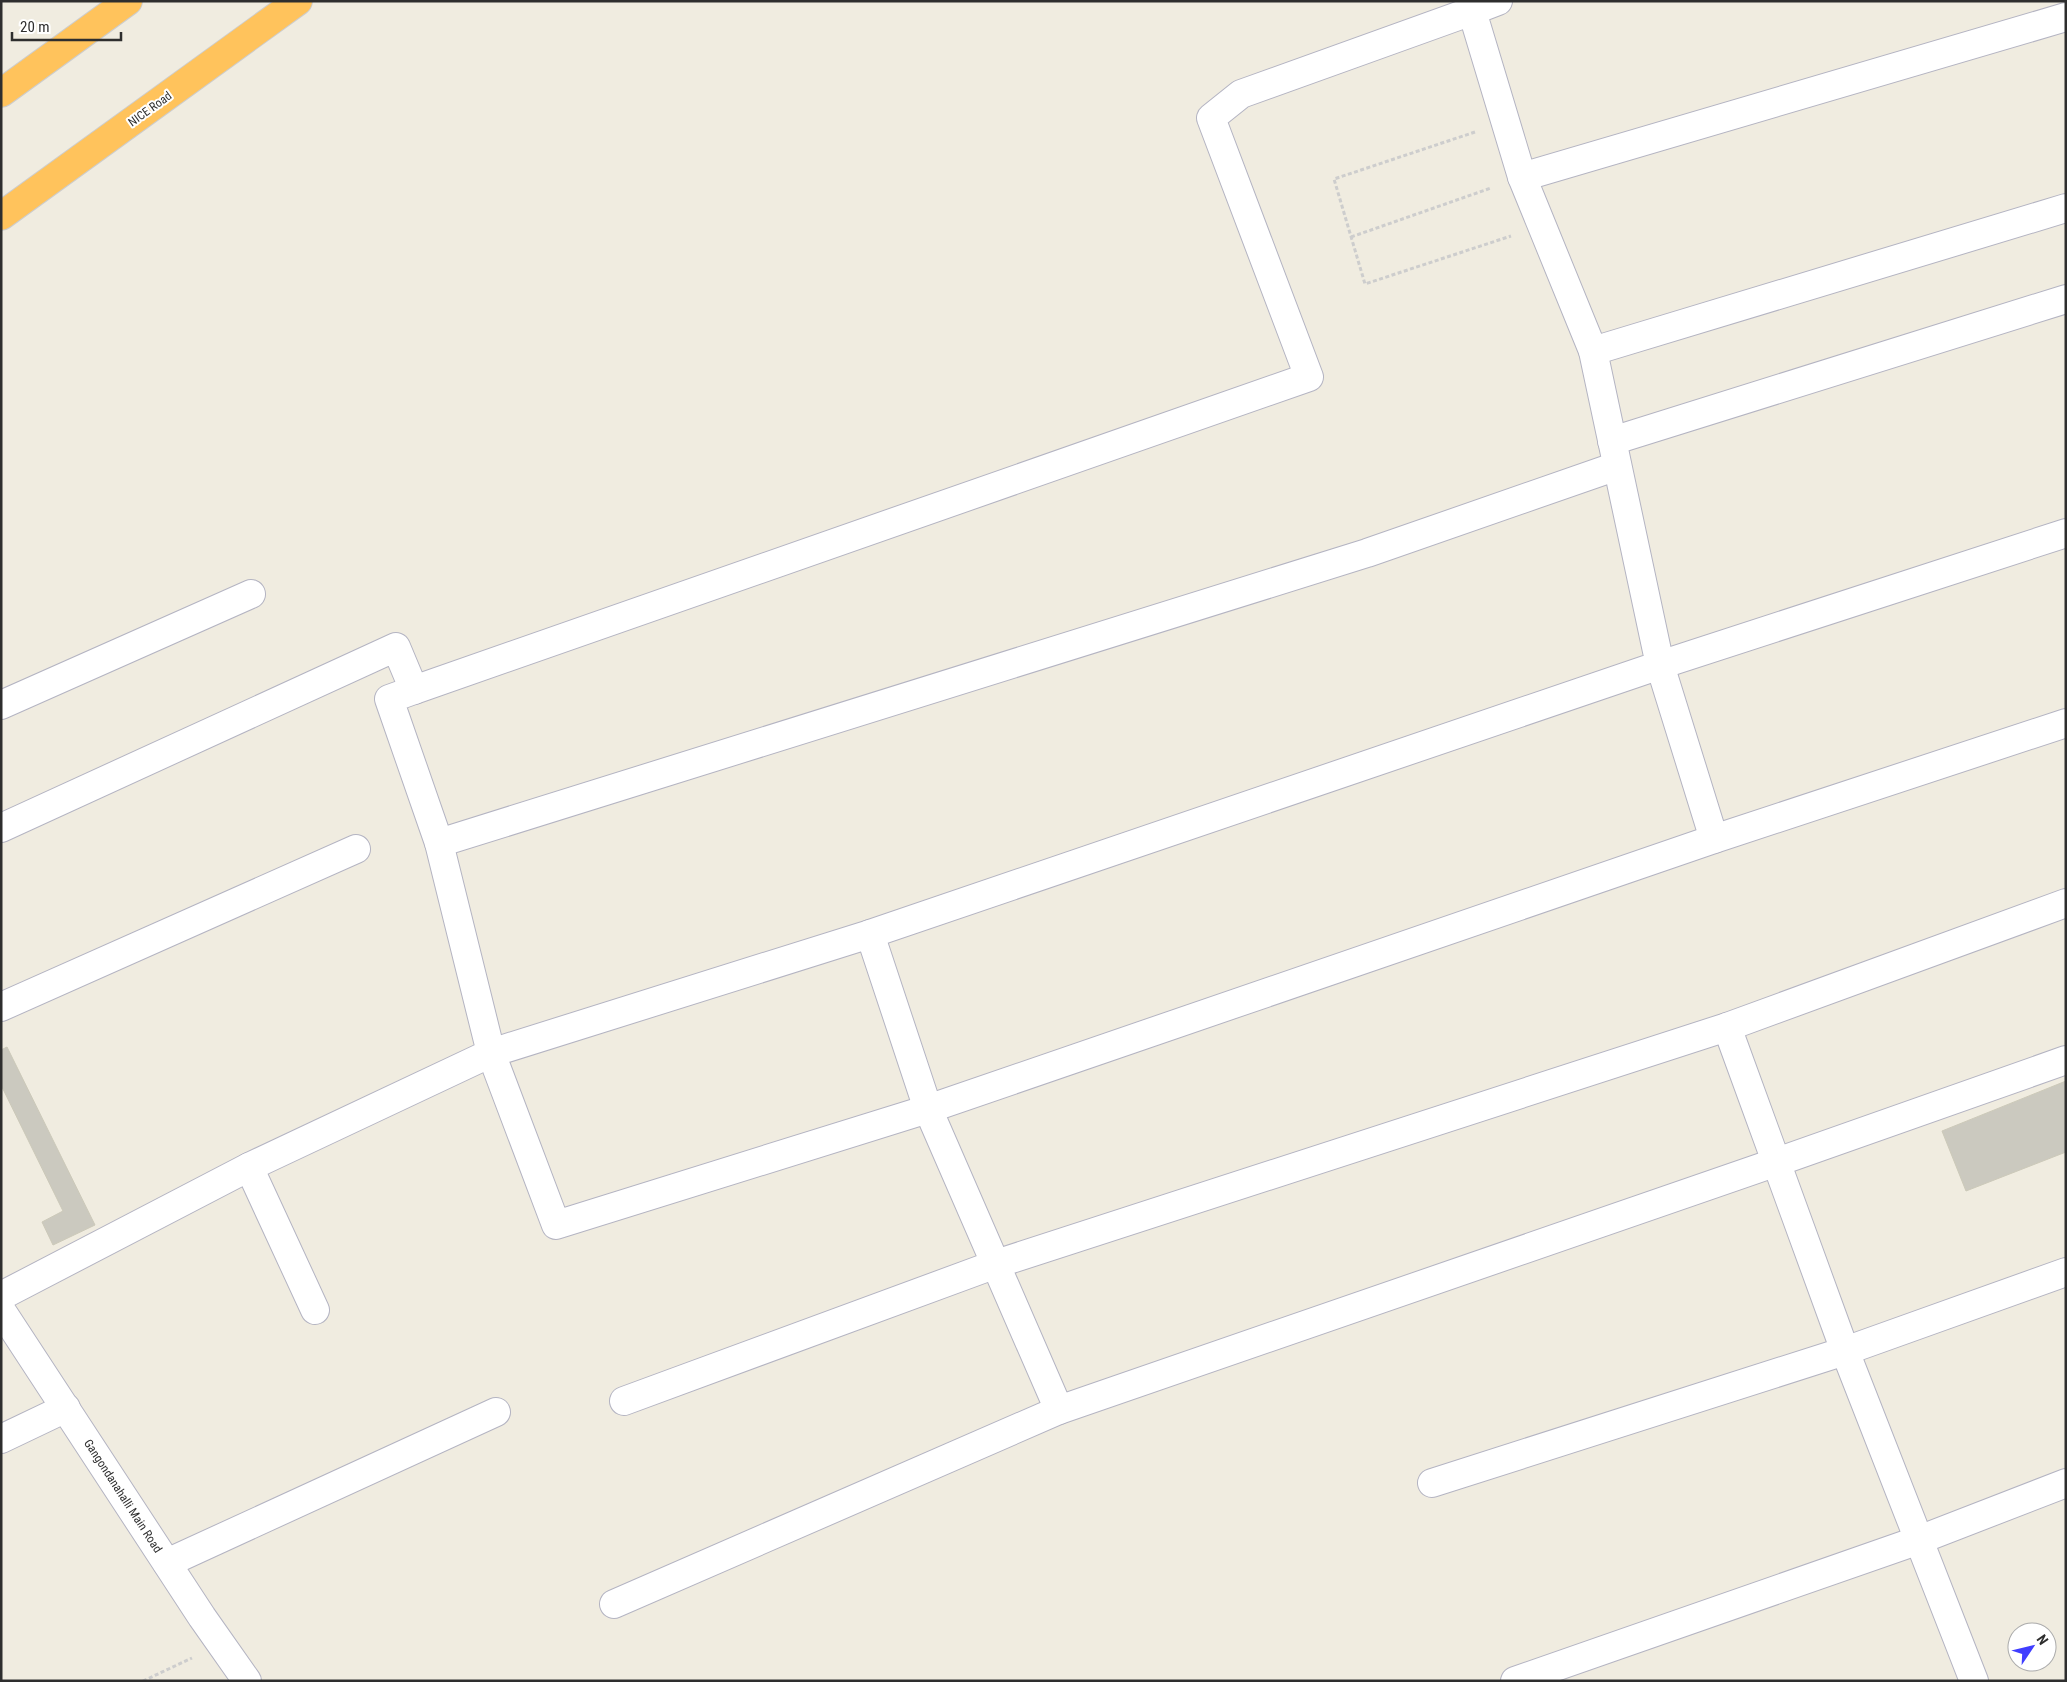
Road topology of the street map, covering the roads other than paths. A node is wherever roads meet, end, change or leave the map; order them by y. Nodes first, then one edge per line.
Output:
1 (128, 1) edge
2 (298, 1) edge
3 (1498, 1) edge
4 (1472, 11) junction
5 (2066, 17) edge
6 (1, 93) edge
7 (1522, 177) junction
8 (2066, 208) edge
9 (1, 216) edge
10 (2066, 299) edge
11 (1593, 351) junction
12 (1614, 454) junction
13 (2066, 533) edge
14 (251, 594) dead end
15 (1660, 665) junction
16 (414, 690) junction
17 (1, 705) edge
18 (2066, 723) edge
19 (1, 828) edge
20 (1714, 839) junction
21 (439, 843) junction
22 (356, 849) dead end
23 (2066, 903) edge
24 (870, 934) junction
25 (1, 1007) edge
26 (1727, 1027) junction
27 (491, 1053) junction
28 (2066, 1060) edge
29 (928, 1109) junction
30 (1777, 1162) junction
31 (249, 1167) junction
32 (996, 1264) junction
33 (2066, 1272) edge
34 (1, 1296) edge
35 (1, 1310) edge
36 (315, 1310) dead end
37 (1845, 1351) junction
38 (624, 1401) dead end
39 (66, 1408) junction
40 (1060, 1410) junction
41 (496, 1412) dead end
42 (1, 1439) edge
43 (1432, 1483) dead end
44 (2066, 1483) edge
45 (1919, 1540) junction
46 (167, 1563) junction
47 (614, 1604) dead end
48 (247, 1681) edge
49 (1515, 1681) edge
50 (1974, 1681) edge

1 - 6 highway
2 - 9 highway, NICE Road
3 - 4 street
4 - 7 street
4 - 16 street
5 - 7 street
7 - 11 street
8 - 11 street
10 - 12 street
11 - 12 street
12 - 15 street
12 - 21 street
13 - 15 street
14 - 17 street
15 - 20 street
15 - 24 street
16 - 19 street
16 - 21 street
18 - 20 street
20 - 29 street
21 - 27 street
22 - 25 street
23 - 26 street
24 - 27 street
24 - 29 street
26 - 30 street
26 - 32 street
27 - 29 street
27 - 31 street
28 - 30 street
29 - 32 street
30 - 37 street
30 - 40 street
31 - 34 street
31 - 36 street
32 - 38 street
32 - 40 street
33 - 37 street
35 - 39 street, Gangondanahalli Main Road
37 - 43 street
37 - 45 street
39 - 42 street
39 - 46 street, Gangondanahalli Main Road
40 - 47 street
41 - 46 street
44 - 45 street
45 - 49 street
45 - 50 street
46 - 48 street, Gangondanahalli Main Road

